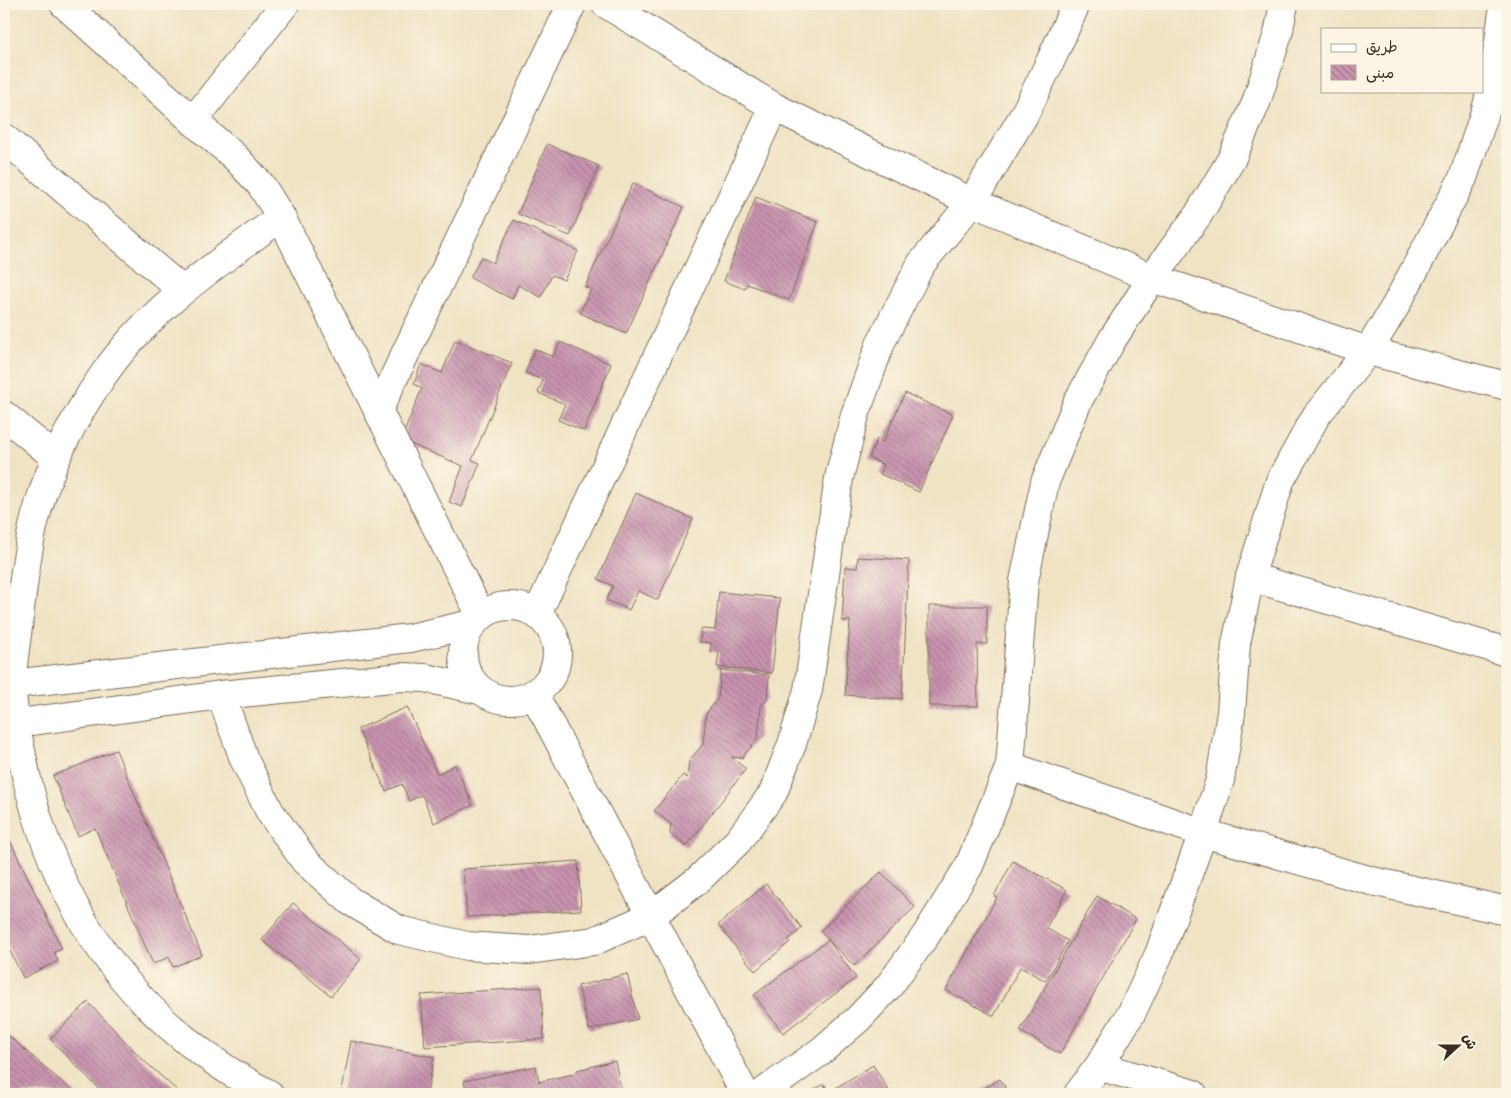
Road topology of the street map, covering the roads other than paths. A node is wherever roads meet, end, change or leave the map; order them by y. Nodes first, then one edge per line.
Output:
1 (64, 4) edge
2 (286, 4) edge
3 (572, 4) edge
4 (606, 4) edge
5 (1076, 4) edge
6 (1284, 4) edge
7 (1504, 4) edge
8 (774, 106) junction
9 (193, 121) junction
10 (4, 138) edge
11 (972, 202) junction
12 (281, 217) junction
13 (1152, 278) junction
14 (182, 290) junction
15 (1368, 351) junction
16 (1507, 386) edge
17 (378, 411) junction
18 (4, 415) edge
19 (56, 458) junction
20 (1250, 577) junction
21 (537, 614) junction
22 (476, 620) junction
23 (1507, 652) edge
24 (8, 685) edge
25 (480, 690) junction
26 (534, 694) junction
27 (221, 695) junction
28 (9, 724) edge
29 (1010, 766) junction
30 (1203, 833) junction
31 (1507, 911) edge
32 (651, 916) junction
33 (1099, 1066) junction
34 (269, 1094) edge
35 (745, 1094) edge
36 (761, 1094) edge
37 (1078, 1094) edge
38 (1193, 1094) edge

1 - 9 street
2 - 9 street
3 - 17 street
4 - 8 street
5 - 11 street
6 - 13 street
7 - 15 street
8 - 11 street
8 - 21 street
9 - 12 street
10 - 14 street
11 - 13 street
11 - 32 street
12 - 14 street
12 - 17 street
13 - 15 street
13 - 29 street
14 - 19 street
15 - 16 street
15 - 20 street
17 - 22 street
18 - 19 street
19 - 24 street
20 - 23 street
20 - 30 street
21 - 22 street
21 - 26 street
22 - 24 street
22 - 25 street
24 - 28 street
25 - 26 street
25 - 27 street
26 - 32 street
27 - 28 street
27 - 32 street
28 - 34 street
29 - 30 street
29 - 36 street
30 - 31 street
30 - 33 street
32 - 35 street
33 - 37 street
33 - 38 street

